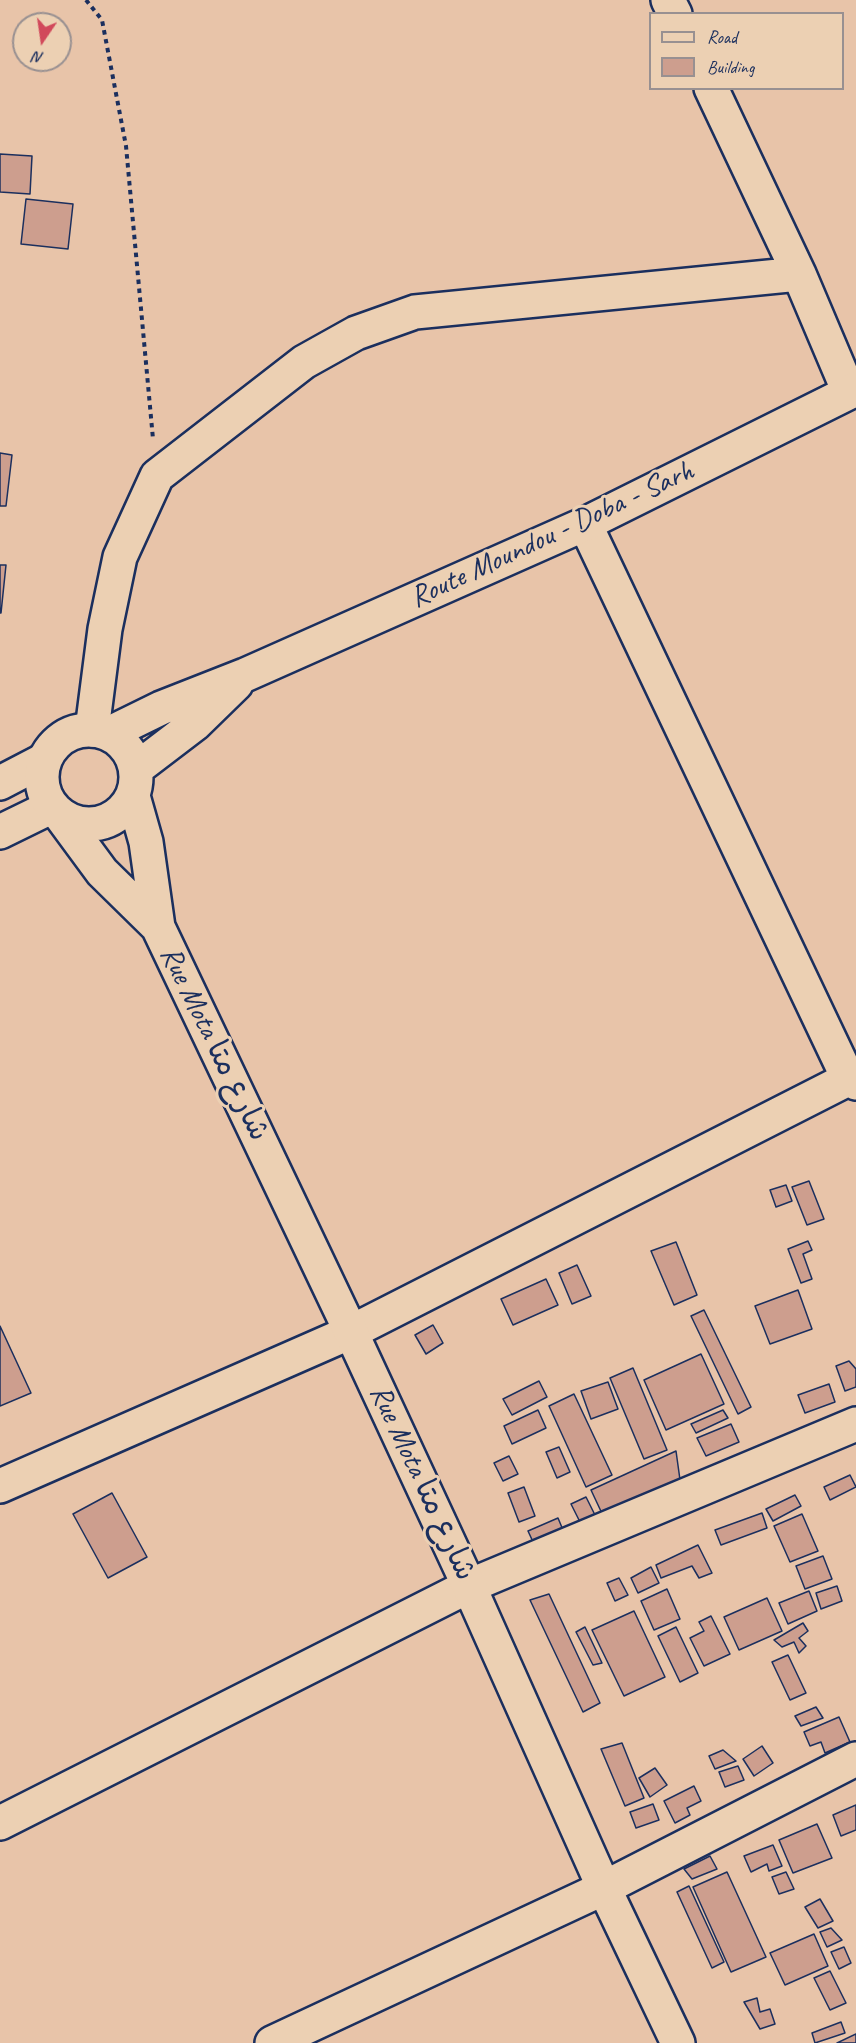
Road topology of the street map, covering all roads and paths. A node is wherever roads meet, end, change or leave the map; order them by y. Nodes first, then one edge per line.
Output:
1 (86, 0) edge
2 (712, 90) edge
3 (798, 274) junction
4 (852, 391) edge
5 (157, 476) junction
6 (585, 524) junction
7 (245, 675) junction
8 (100, 732) junction
9 (44, 760) junction
10 (134, 782) junction
11 (0, 783) edge
12 (56, 811) junction
13 (0, 832) edge
14 (158, 927) junction
15 (853, 1078) edge
16 (351, 1332) junction
17 (856, 1424) edge
18 (0, 1486) edge
19 (470, 1586) junction
20 (856, 1759) edge
21 (0, 1823) edge
22 (604, 1888) junction
23 (272, 2043) edge
24 (678, 2043) edge

1 - 5 path
2 - 3 main road
3 - 4 main road
3 - 5 main road
4 - 6 main road, Route Moundou - Doba - Sarh
5 - 8 main road
6 - 7 main road, Route Moundou - Doba - Sarh
6 - 15 main road
7 - 8 main road, Route Moundou - Doba - Sarh
7 - 10 main road, Route Moundou - Doba - Sarh
8 - 9 main road
8 - 10 main road
9 - 11 main road
9 - 12 main road
10 - 12 main road
10 - 14 main road
12 - 13 main road
12 - 14 main road
14 - 16 main road, Rue Mota شارع متا
15 - 16 main road
16 - 18 main road
16 - 19 main road, Rue Mota شارع متا
17 - 19 main road
19 - 21 main road
19 - 22 main road, Rue Mota شارع متا
20 - 22 main road
22 - 23 main road
22 - 24 main road, Rue Mota شارع متا

